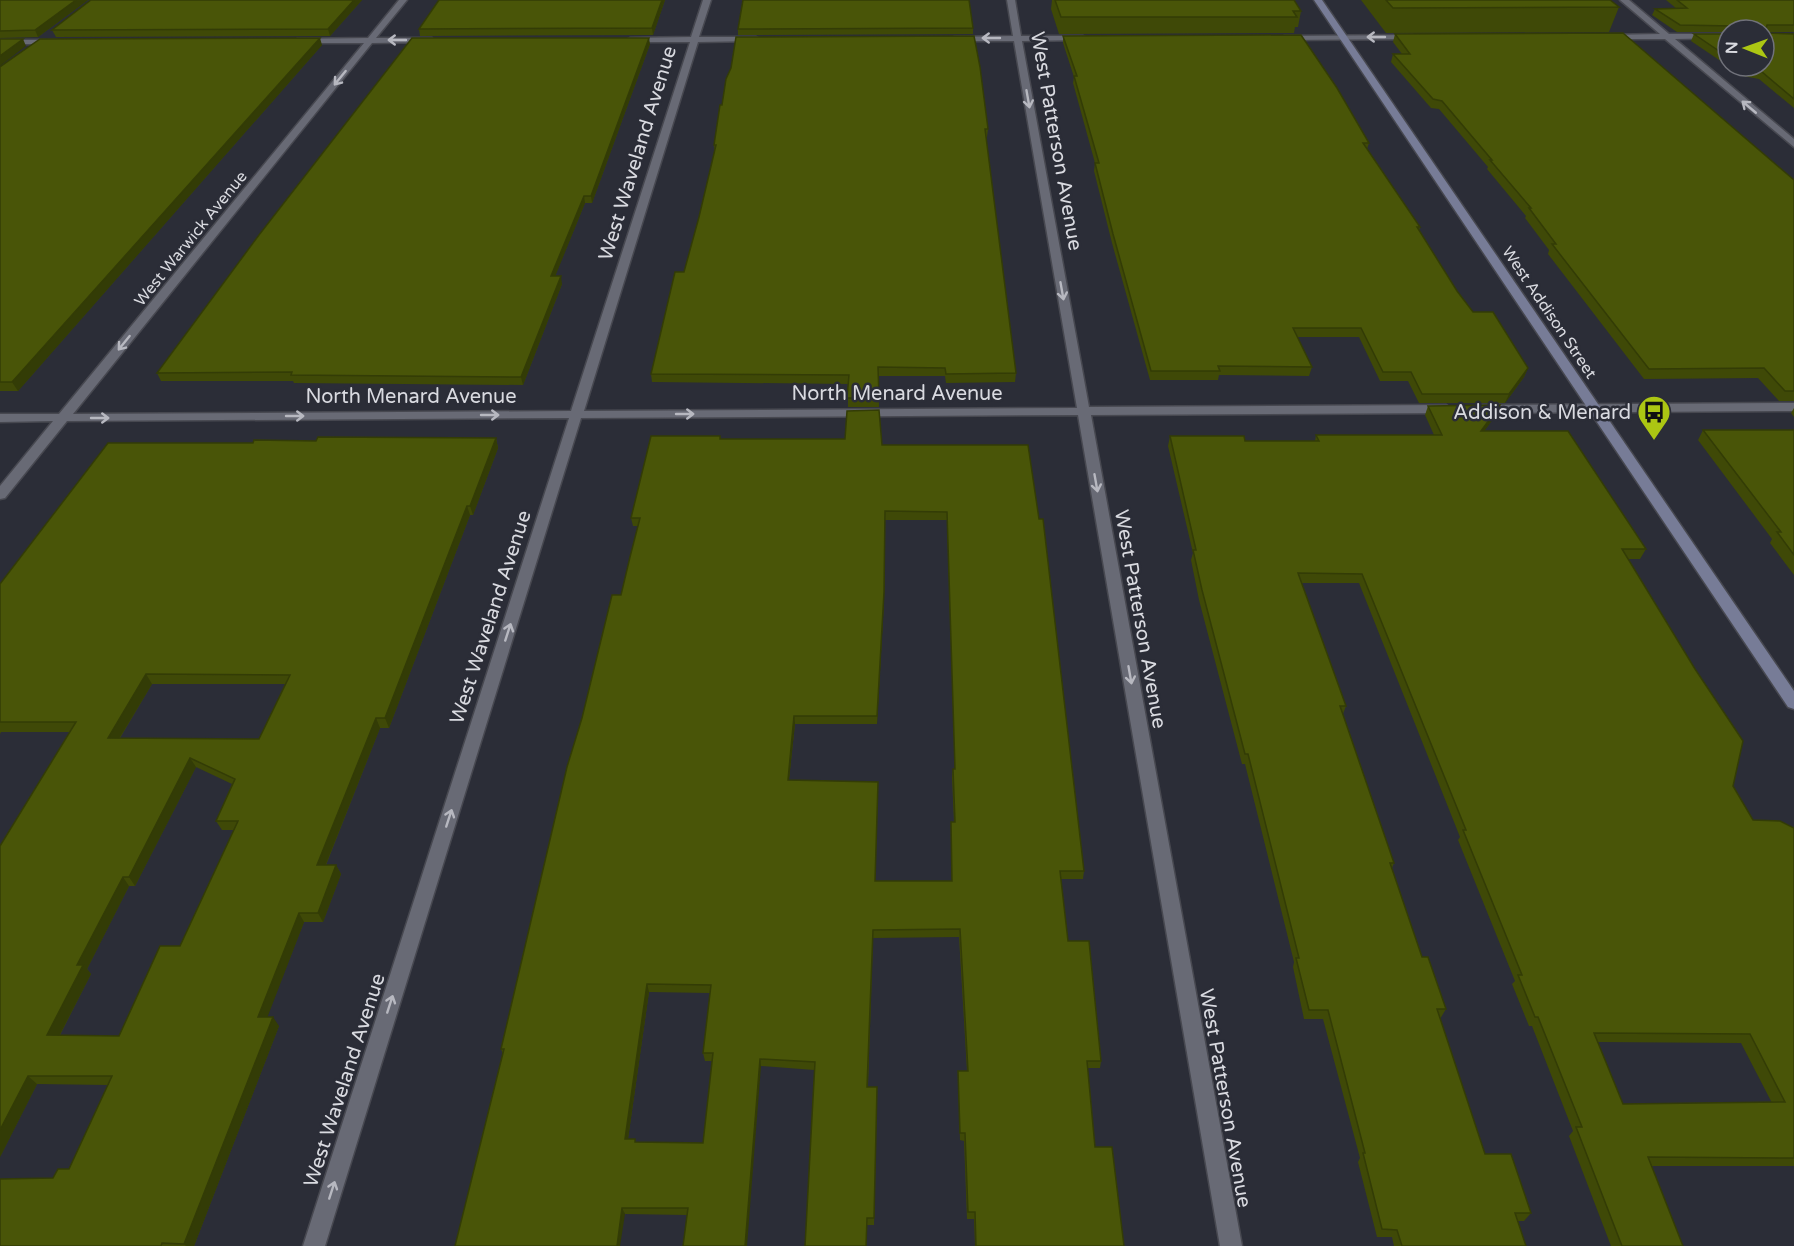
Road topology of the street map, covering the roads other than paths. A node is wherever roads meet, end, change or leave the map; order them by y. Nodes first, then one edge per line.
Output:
1 (403, 0) edge
2 (707, 0) edge
3 (1011, 0) edge
4 (1318, 0) edge
5 (1624, 0) edge
6 (53, 33) edge
7 (1667, 36) junction
8 (1716, 36) edge
9 (1343, 37) junction
10 (1426, 37) edge
11 (1603, 37) edge
12 (1018, 38) junction
13 (1092, 38) edge
14 (1277, 38) edge
15 (694, 39) junction
16 (767, 39) edge
17 (945, 39) edge
18 (370, 40) junction
19 (442, 40) edge
20 (621, 40) edge
21 (295, 41) edge
22 (0, 42) edge
23 (41, 42) junction
24 (70, 42) edge
25 (26, 54) edge
26 (1794, 144) edge
27 (1794, 407) edge
28 (1593, 408) junction
29 (1083, 411) junction
30 (576, 414) junction
31 (0, 418) edge
32 (63, 418) junction
33 (0, 495) edge
34 (1794, 703) edge
35 (314, 1246) edge
36 (1231, 1246) edge

1 - 18 street, West Warwick Avenue
2 - 15 street, West Waveland Avenue
3 - 12 street, West Patterson Avenue
4 - 9 street, West Addison Street
5 - 7 street
6 - 23 street
7 - 8 street
7 - 11 street
26 -> 7 street
10 -> 9 street
9 - 14 street
9 - 28 street, West Addison Street
12 - 13 street
12 -> 17 street
12 -> 29 street, West Patterson Avenue
15 - 16 street
15 - 20 street
15 - 30 street, West Waveland Avenue
19 -> 18 street
18 - 21 street
18 -> 32 street, West Warwick Avenue
22 - 23 street
23 - 24 street
23 - 25 street
27 - 28 street, North Menard Avenue
28 - 29 street, North Menard Avenue
28 - 34 street, West Addison Street
30 -> 29 street, North Menard Avenue
29 -> 36 street, West Patterson Avenue
32 -> 30 street, North Menard Avenue
35 -> 30 street, West Waveland Avenue
31 - 32 street, North Menard Avenue
32 - 33 street, West Warwick Avenue

